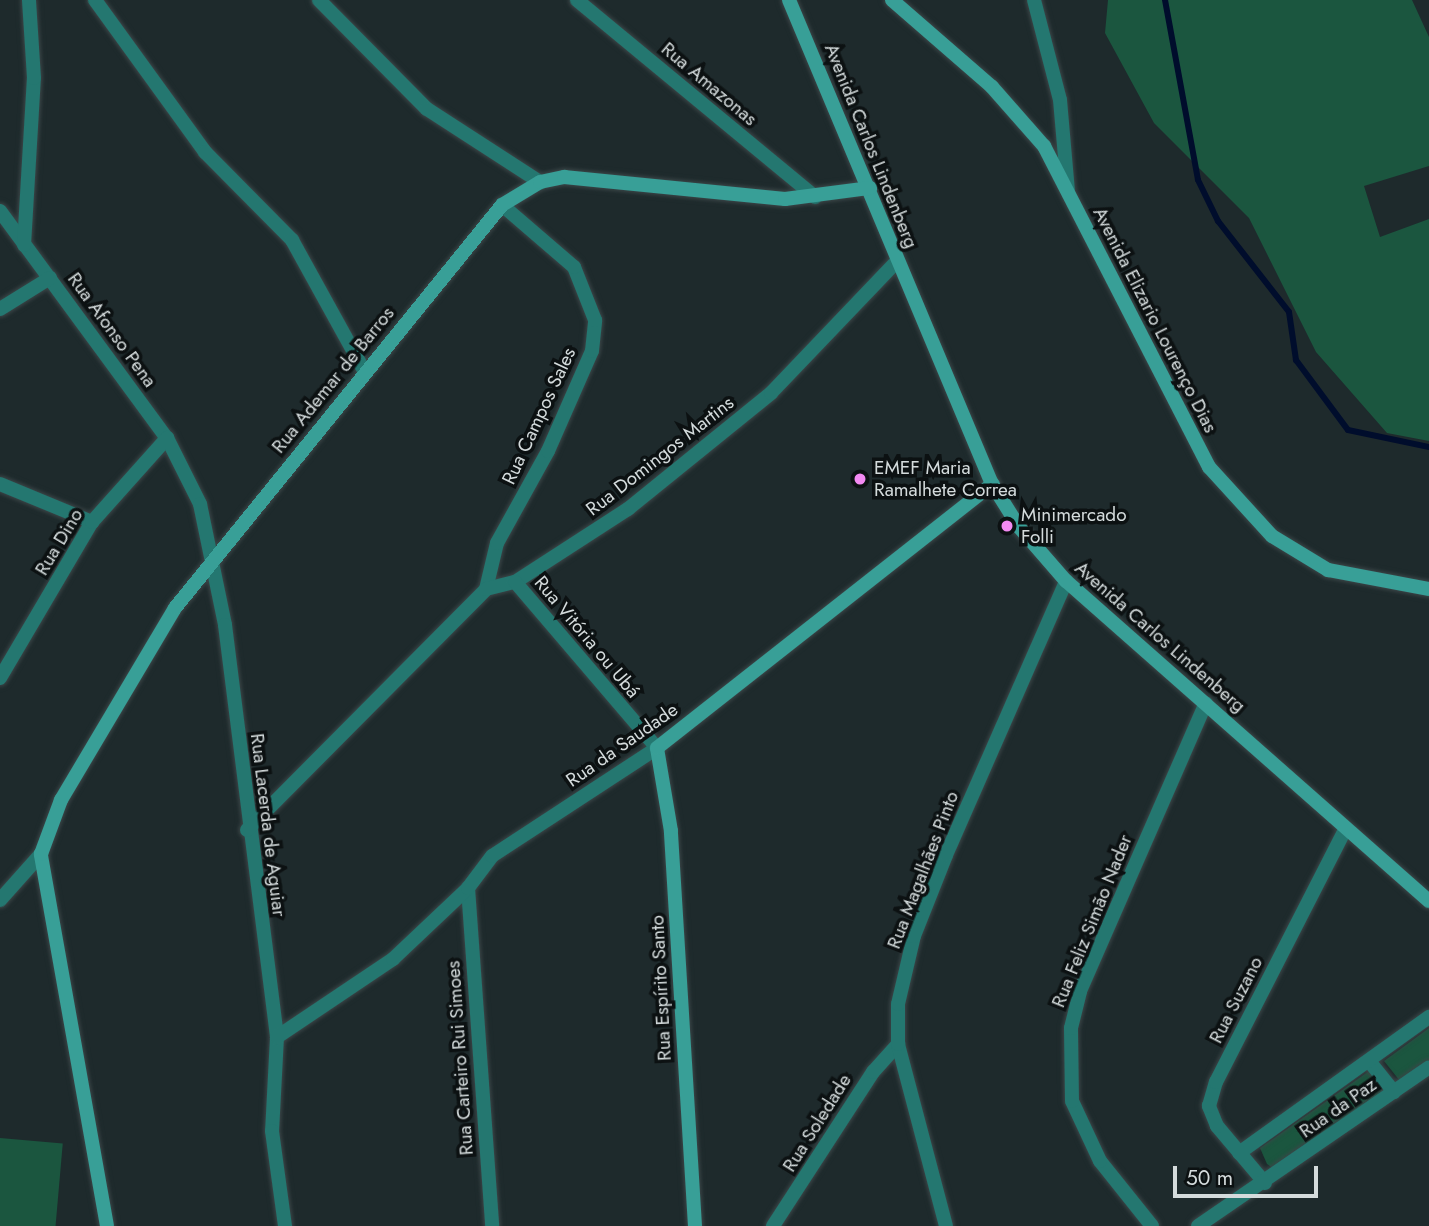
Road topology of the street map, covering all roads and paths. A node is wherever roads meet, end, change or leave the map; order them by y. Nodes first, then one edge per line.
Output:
1 (29, 0) edge
2 (95, 0) edge
3 (319, 0) edge
4 (577, 0) edge
5 (789, 0) edge
6 (892, 0) edge
7 (1034, 0) edge
8 (540, 182) junction
9 (870, 188) junction
10 (1068, 191) junction
11 (815, 197) junction
12 (502, 205) junction
13 (0, 211) edge
14 (23, 246) junction
15 (897, 261) junction
16 (50, 278) junction
17 (0, 309) edge
18 (365, 372) junction
19 (167, 438) junction
20 (0, 484) edge
21 (992, 484) junction
22 (92, 522) junction
23 (214, 556) junction
24 (1066, 581) junction
25 (516, 582) junction
26 (486, 589) junction
27 (1429, 589) edge
28 (0, 678) edge
29 (1206, 703) junction
30 (657, 748) junction
31 (1346, 828) junction
32 (247, 830) junction
33 (41, 854) junction
34 (468, 888) junction
35 (0, 900) edge
36 (1429, 901) edge
37 (1429, 1017) edge
38 (277, 1037) junction
39 (898, 1044) junction
40 (1369, 1061) junction
41 (1429, 1067) edge
42 (1394, 1092) junction
43 (1239, 1153) junction
44 (1265, 1183) junction
45 (107, 1226) edge
46 (285, 1226) edge
47 (492, 1226) edge
48 (695, 1226) edge
49 (772, 1226) edge
50 (946, 1226) edge
51 (1152, 1226) edge
52 (1198, 1226) edge

1 - 14 street
2 - 18 street
3 - 8 street
4 - 11 street, Rua Amazonas
5 - 9 street, Avenida Carlos Lindenberg
6 - 10 street, Avenida Elizario Lourenço Dias
7 - 10 street
8 - 11 street, Rua Ademar de Barros
8 - 12 street, Rua Ademar de Barros
9 - 11 street, Rua Ademar de Barros
9 - 15 street, Avenida Carlos Lindenberg
10 - 27 street, Avenida Elizario Lourenço Dias
12 - 18 street, Rua Ademar de Barros
12 - 26 street, Rua Campos Sales
13 - 14 street, Rua Afonso Pena
14 - 16 street, Rua Afonso Pena
15 - 21 street, Avenida Carlos Lindenberg
15 - 25 street, Rua Domingos Martins
16 - 17 street
16 - 19 street, Rua Afonso Pena
18 - 23 street, Rua Ademar de Barros
19 - 22 street, Rua Dino
19 - 23 street, Rua Lacerda de Aguiar
20 - 22 street
21 - 24 street, Avenida Carlos Lindenberg
21 - 30 street, Rua da Saudade
22 - 28 street, Rua Dino
23 - 32 street, Rua Lacerda de Aguiar
23 - 33 street, Rua Ademar de Barros
24 - 29 street, Avenida Carlos Lindenberg
24 - 39 street, Rua Magalhães Pinto
25 - 26 street, Rua Domingos Martins
25 - 30 street, Rua Vitória ou Ubá
26 - 32 street
29 - 31 street, Avenida Carlos Lindenberg
29 - 51 street, Rua Feliz Simão Nader
30 - 34 street, Rua da Saudade
30 - 48 street, Rua Espírito Santo
31 - 36 street, Avenida Carlos Lindenberg
31 - 43 street, Rua Suzano
32 - 38 street, Rua Lacerda de Aguiar
33 - 35 street, Rua Ademar de Barros
33 - 45 street
34 - 38 street, Rua da Saudade
34 - 47 street, Rua Carteiro Rui Simoes
37 - 40 street
38 - 46 street, Rua Lacerda de Aguiar
39 - 49 street, Rua Soledade
39 - 50 street, Rua Magalhães Pinto
40 - 42 street
40 - 43 street
41 - 42 street, Rua da Paz
42 - 44 street, Rua da Paz
43 - 44 street, Rua Suzano
44 - 52 street, Rua da Paz

